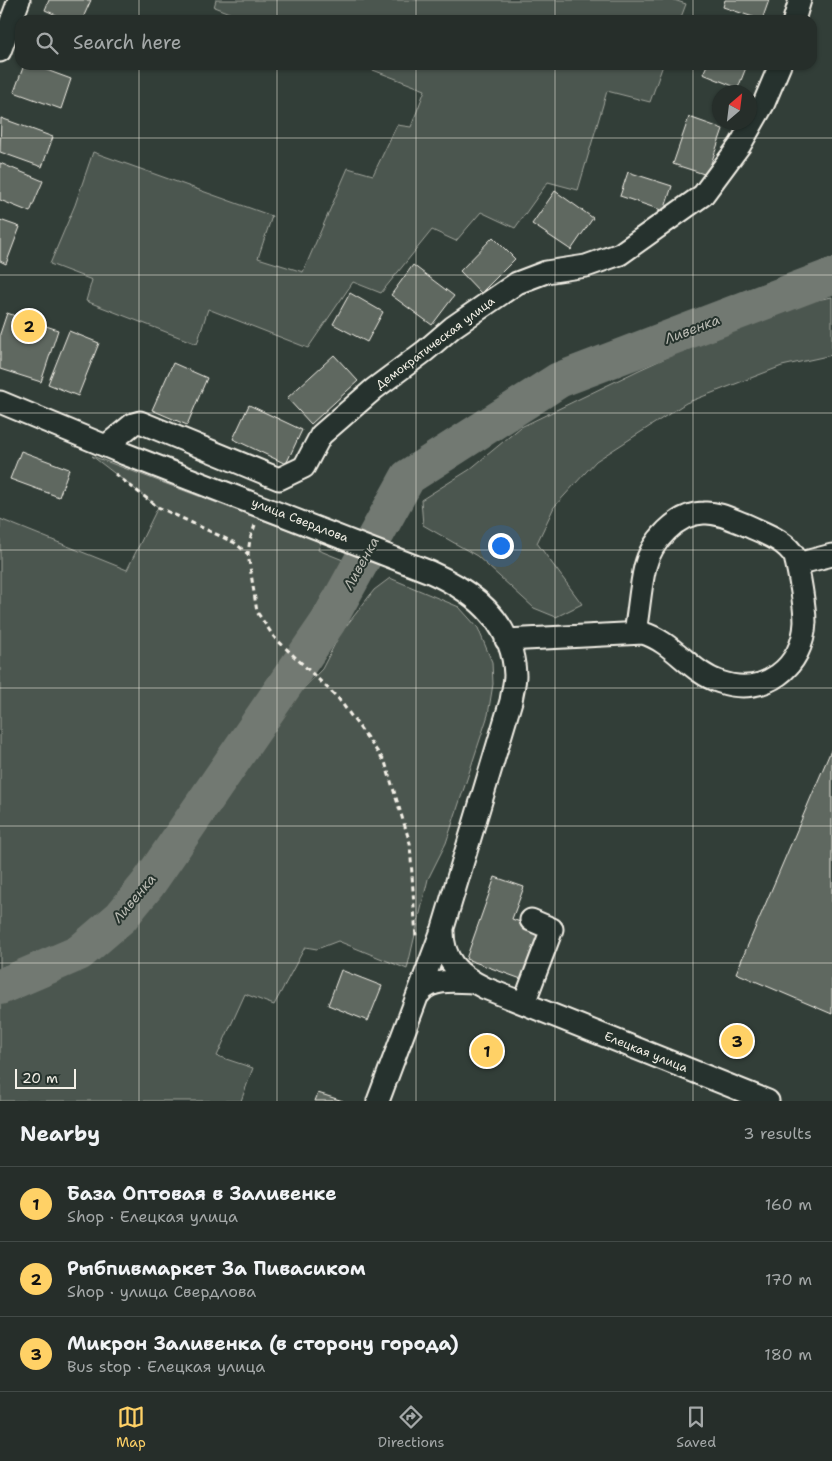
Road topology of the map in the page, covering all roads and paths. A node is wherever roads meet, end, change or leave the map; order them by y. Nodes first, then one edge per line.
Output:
1 (19, 0) edge
2 (800, 0) edge
3 (796, 15) edge
4 (0, 51) edge
5 (778, 70) edge
6 (0, 402) edge
7 (106, 446) junction
8 (114, 473) dead end
9 (257, 518) dead end
10 (248, 554) junction
11 (832, 555) edge
12 (797, 564) junction
13 (635, 632) junction
14 (506, 640) junction
15 (531, 920) dead end
16 (443, 937) junction
17 (417, 945) dead end
18 (473, 982) junction
19 (420, 993) junction
20 (524, 1003) junction
21 (378, 1101) edge
22 (768, 1101) edge

1 - 4 street
2 - 3 street
5 - 7 street, Демократическая улица
6 - 7 street, улица Свердлова
7 - 14 street, улица Свердлова
8 - 10 path
9 - 10 path
10 - 17 path
11 - 12 street
12 - 13 street
12 - 13 street
13 - 14 street
14 - 16 street, улица Свердлова
15 - 20 street
16 - 18 street
16 - 19 street, улица Свердлова
18 - 19 street
18 - 20 street, Елецкая улица
19 - 21 street, улица Свердлова
20 - 22 street, Елецкая улица

